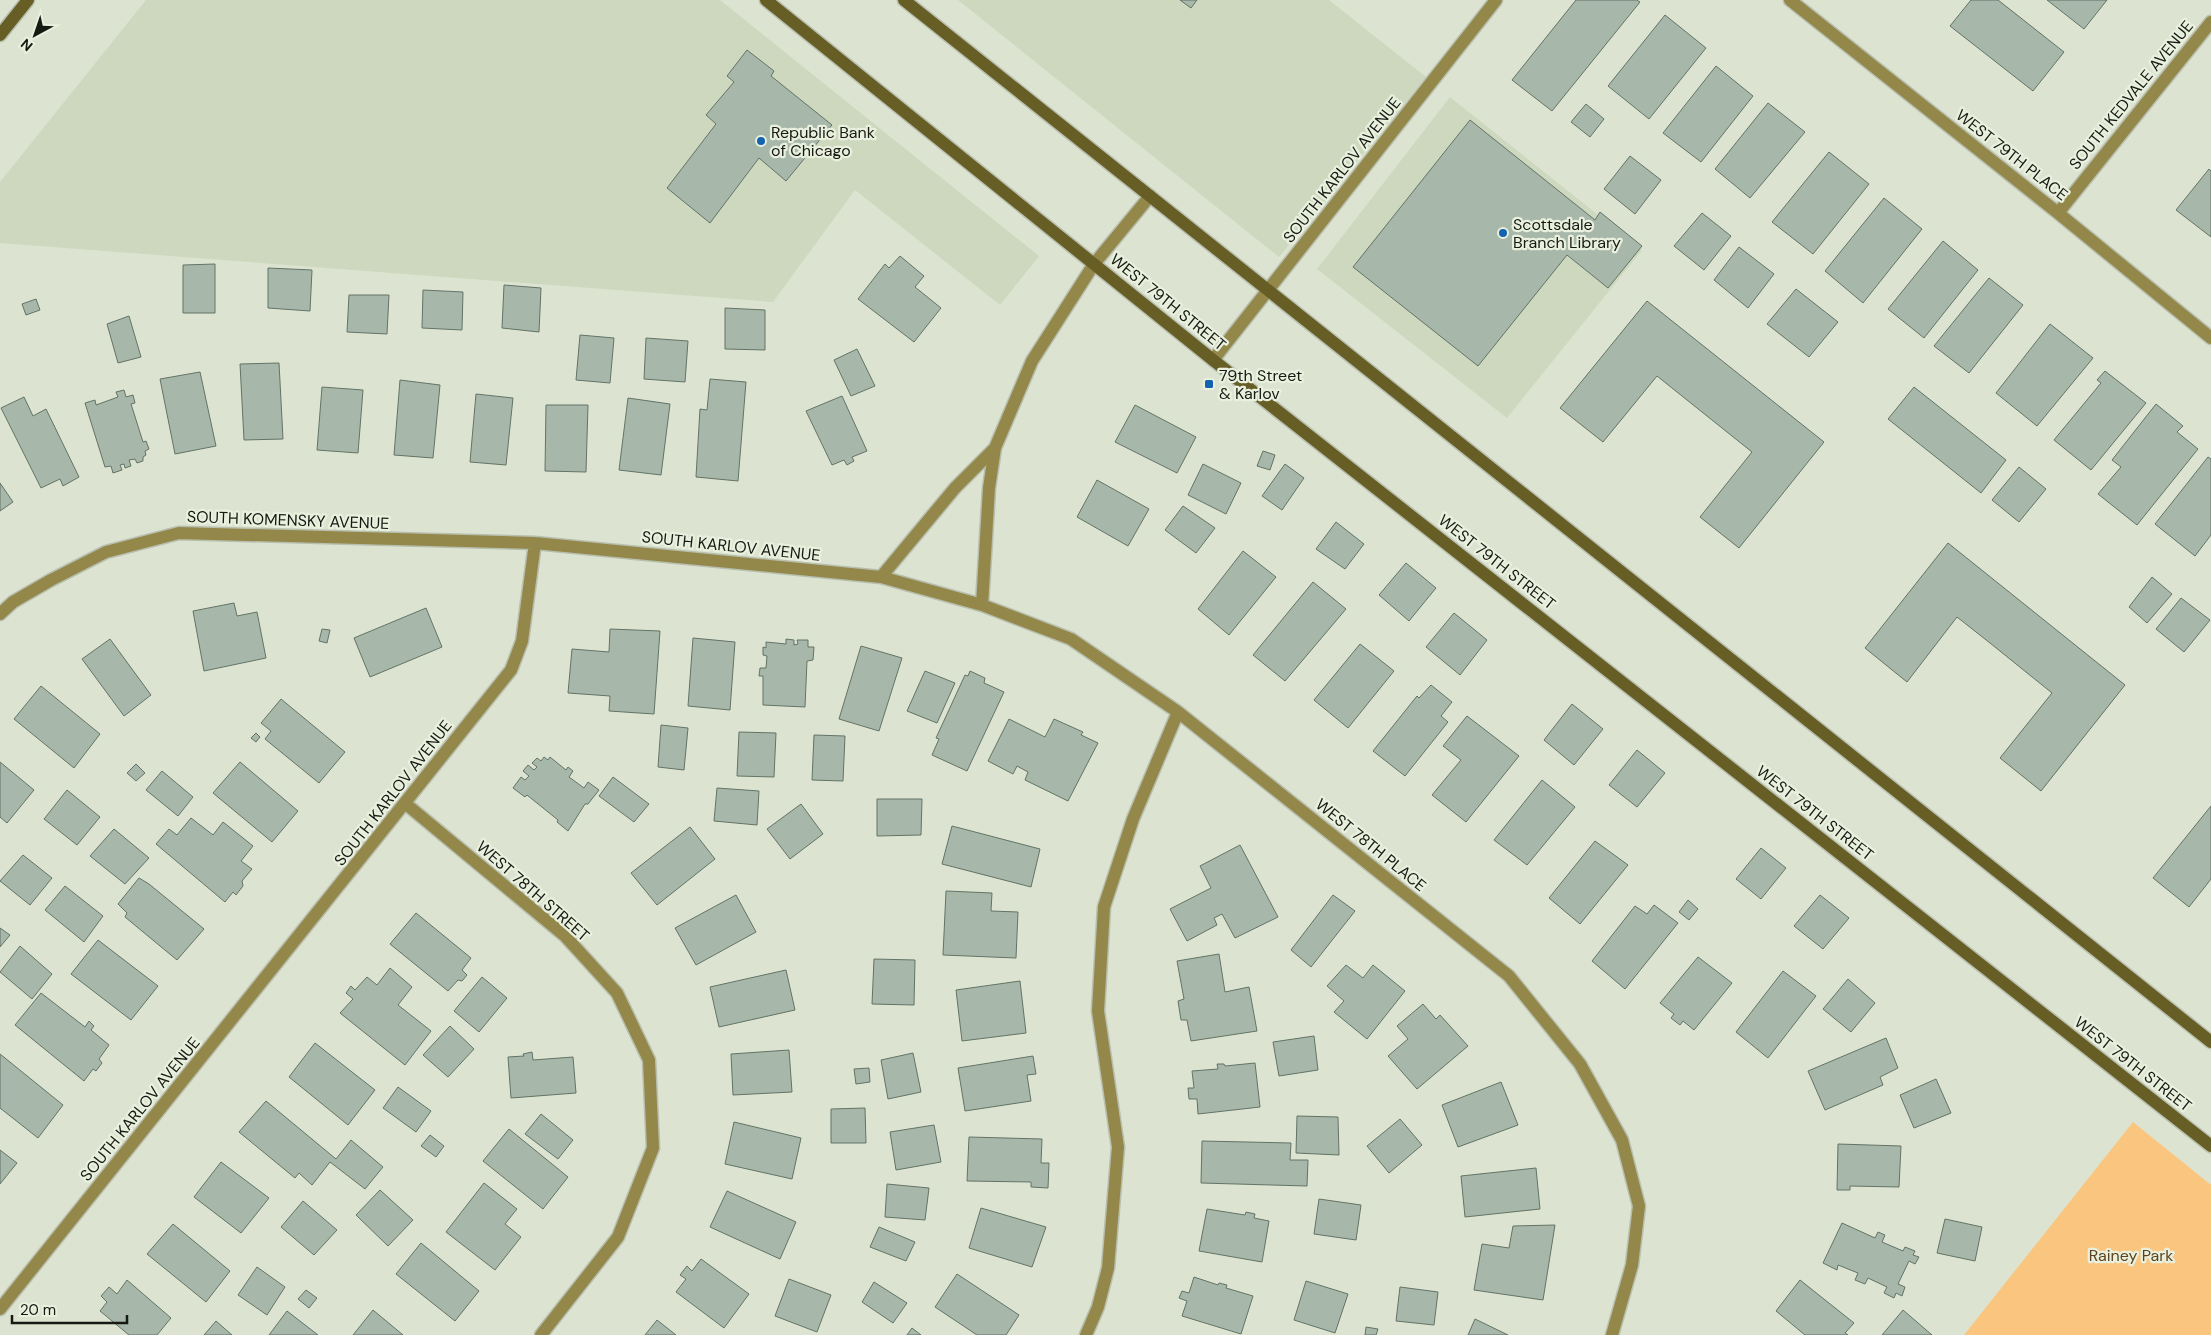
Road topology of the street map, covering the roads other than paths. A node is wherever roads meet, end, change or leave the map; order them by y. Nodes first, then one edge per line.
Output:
1 (28, 0) edge
2 (766, 0) edge
3 (904, 0) edge
4 (1496, 0) edge
5 (1790, 0) edge
6 (2211, 22) edge
7 (0, 35) edge
8 (1150, 196) junction
9 (2058, 213) junction
10 (1094, 264) junction
11 (1268, 290) junction
12 (2211, 338) edge
13 (1213, 360) junction
14 (995, 448) junction
15 (535, 543) junction
16 (881, 577) junction
17 (982, 605) junction
18 (0, 614) edge
19 (1178, 712) junction
20 (406, 804) junction
21 (2211, 1042) edge
22 (2211, 1146) edge
23 (0, 1309) edge
24 (541, 1335) edge
25 (1086, 1335) edge
26 (1612, 1335) edge

1 - 7 main road
2 - 10 main road, WEST 79TH STREET
3 - 8 main road
4 - 11 street, SOUTH KARLOV AVENUE
5 - 9 street, WEST 79TH PLACE
6 - 9 street, SOUTH KEDVALE AVENUE
8 - 10 street
8 - 11 main road
9 - 12 street, WEST 79TH PLACE
10 - 13 main road, WEST 79TH STREET
10 - 14 street
11 - 13 street, SOUTH KARLOV AVENUE
11 - 21 main road
13 - 22 main road, WEST 79TH STREET
14 - 16 street
14 - 17 street
15 - 16 street, SOUTH KARLOV AVENUE
15 - 18 street, SOUTH KOMENSKY AVENUE
15 - 20 street, SOUTH KARLOV AVENUE
16 - 17 street, SOUTH KARLOV AVENUE
17 - 19 street, WEST 78TH PLACE
19 - 25 street
19 - 26 street, WEST 78TH PLACE
20 - 23 street, SOUTH KARLOV AVENUE
20 - 24 street, WEST 78TH STREET

